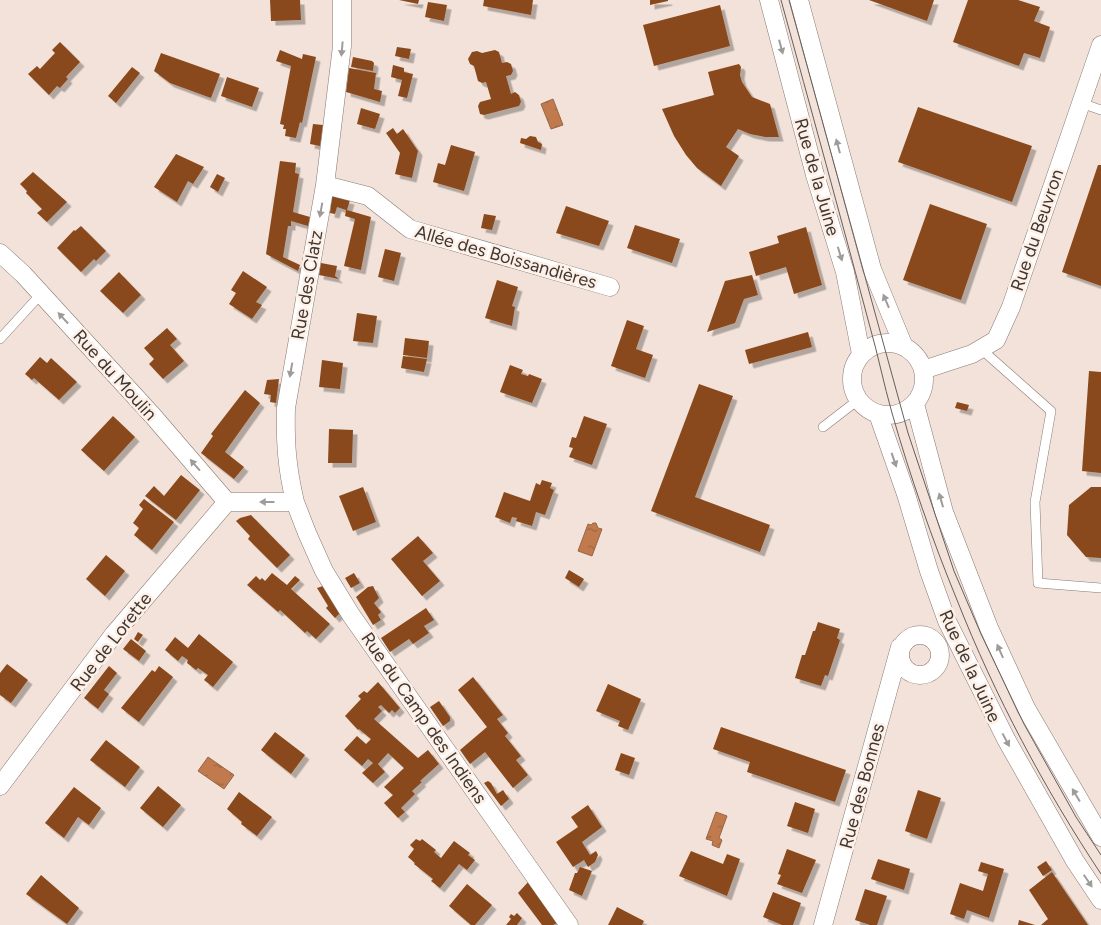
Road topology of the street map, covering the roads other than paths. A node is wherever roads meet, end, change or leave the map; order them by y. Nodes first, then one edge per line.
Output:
1 (342, 0) edge
2 (769, 0) edge
3 (798, 0) edge
4 (1101, 45) edge
5 (1081, 103) junction
6 (1101, 110) edge
7 (325, 185) junction
8 (0, 252) edge
9 (610, 287) dead end
10 (41, 294) junction
11 (0, 339) edge
12 (904, 346) junction
13 (981, 349) junction
14 (861, 354) junction
15 (923, 370) junction
16 (858, 400) junction
17 (915, 404) junction
18 (878, 414) junction
19 (823, 427) dead end
20 (227, 502) junction
21 (295, 502) junction
22 (1101, 588) edge
23 (900, 647) dead end
24 (2, 778) edge
25 (1101, 837) edge
26 (1101, 900) edge
27 (569, 925) edge
28 (823, 925) edge

1 -> 7 street, Rue des Clatz
2 -> 14 street, Rue de la Juine
12 -> 3 street, Rue de la Juine
4 - 5 street, Rue du Beuvron
5 - 6 lane
5 - 13 street, Rue du Beuvron
7 - 9 street, Allée des Boissandières
7 -> 21 street, Rue des Clatz
8 - 10 street, Rue du Moulin
10 - 11 lane
20 -> 10 street, Rue du Moulin
12 - 14 street
12 - 15 street, Rue de la Juine
13 - 15 street, Rue du Beuvron
13 - 22 lane
14 - 16 street
15 - 17 street
16 - 18 street
16 - 19 lane
17 - 18 street
25 -> 17 street, Rue de la Juine
18 -> 26 street, Rue de la Juine
21 -> 20 street
20 - 24 street, Rue de Lorette
21 - 27 street, Rue du Camp des Indiens
23 - 28 street, Rue des Bonnes

